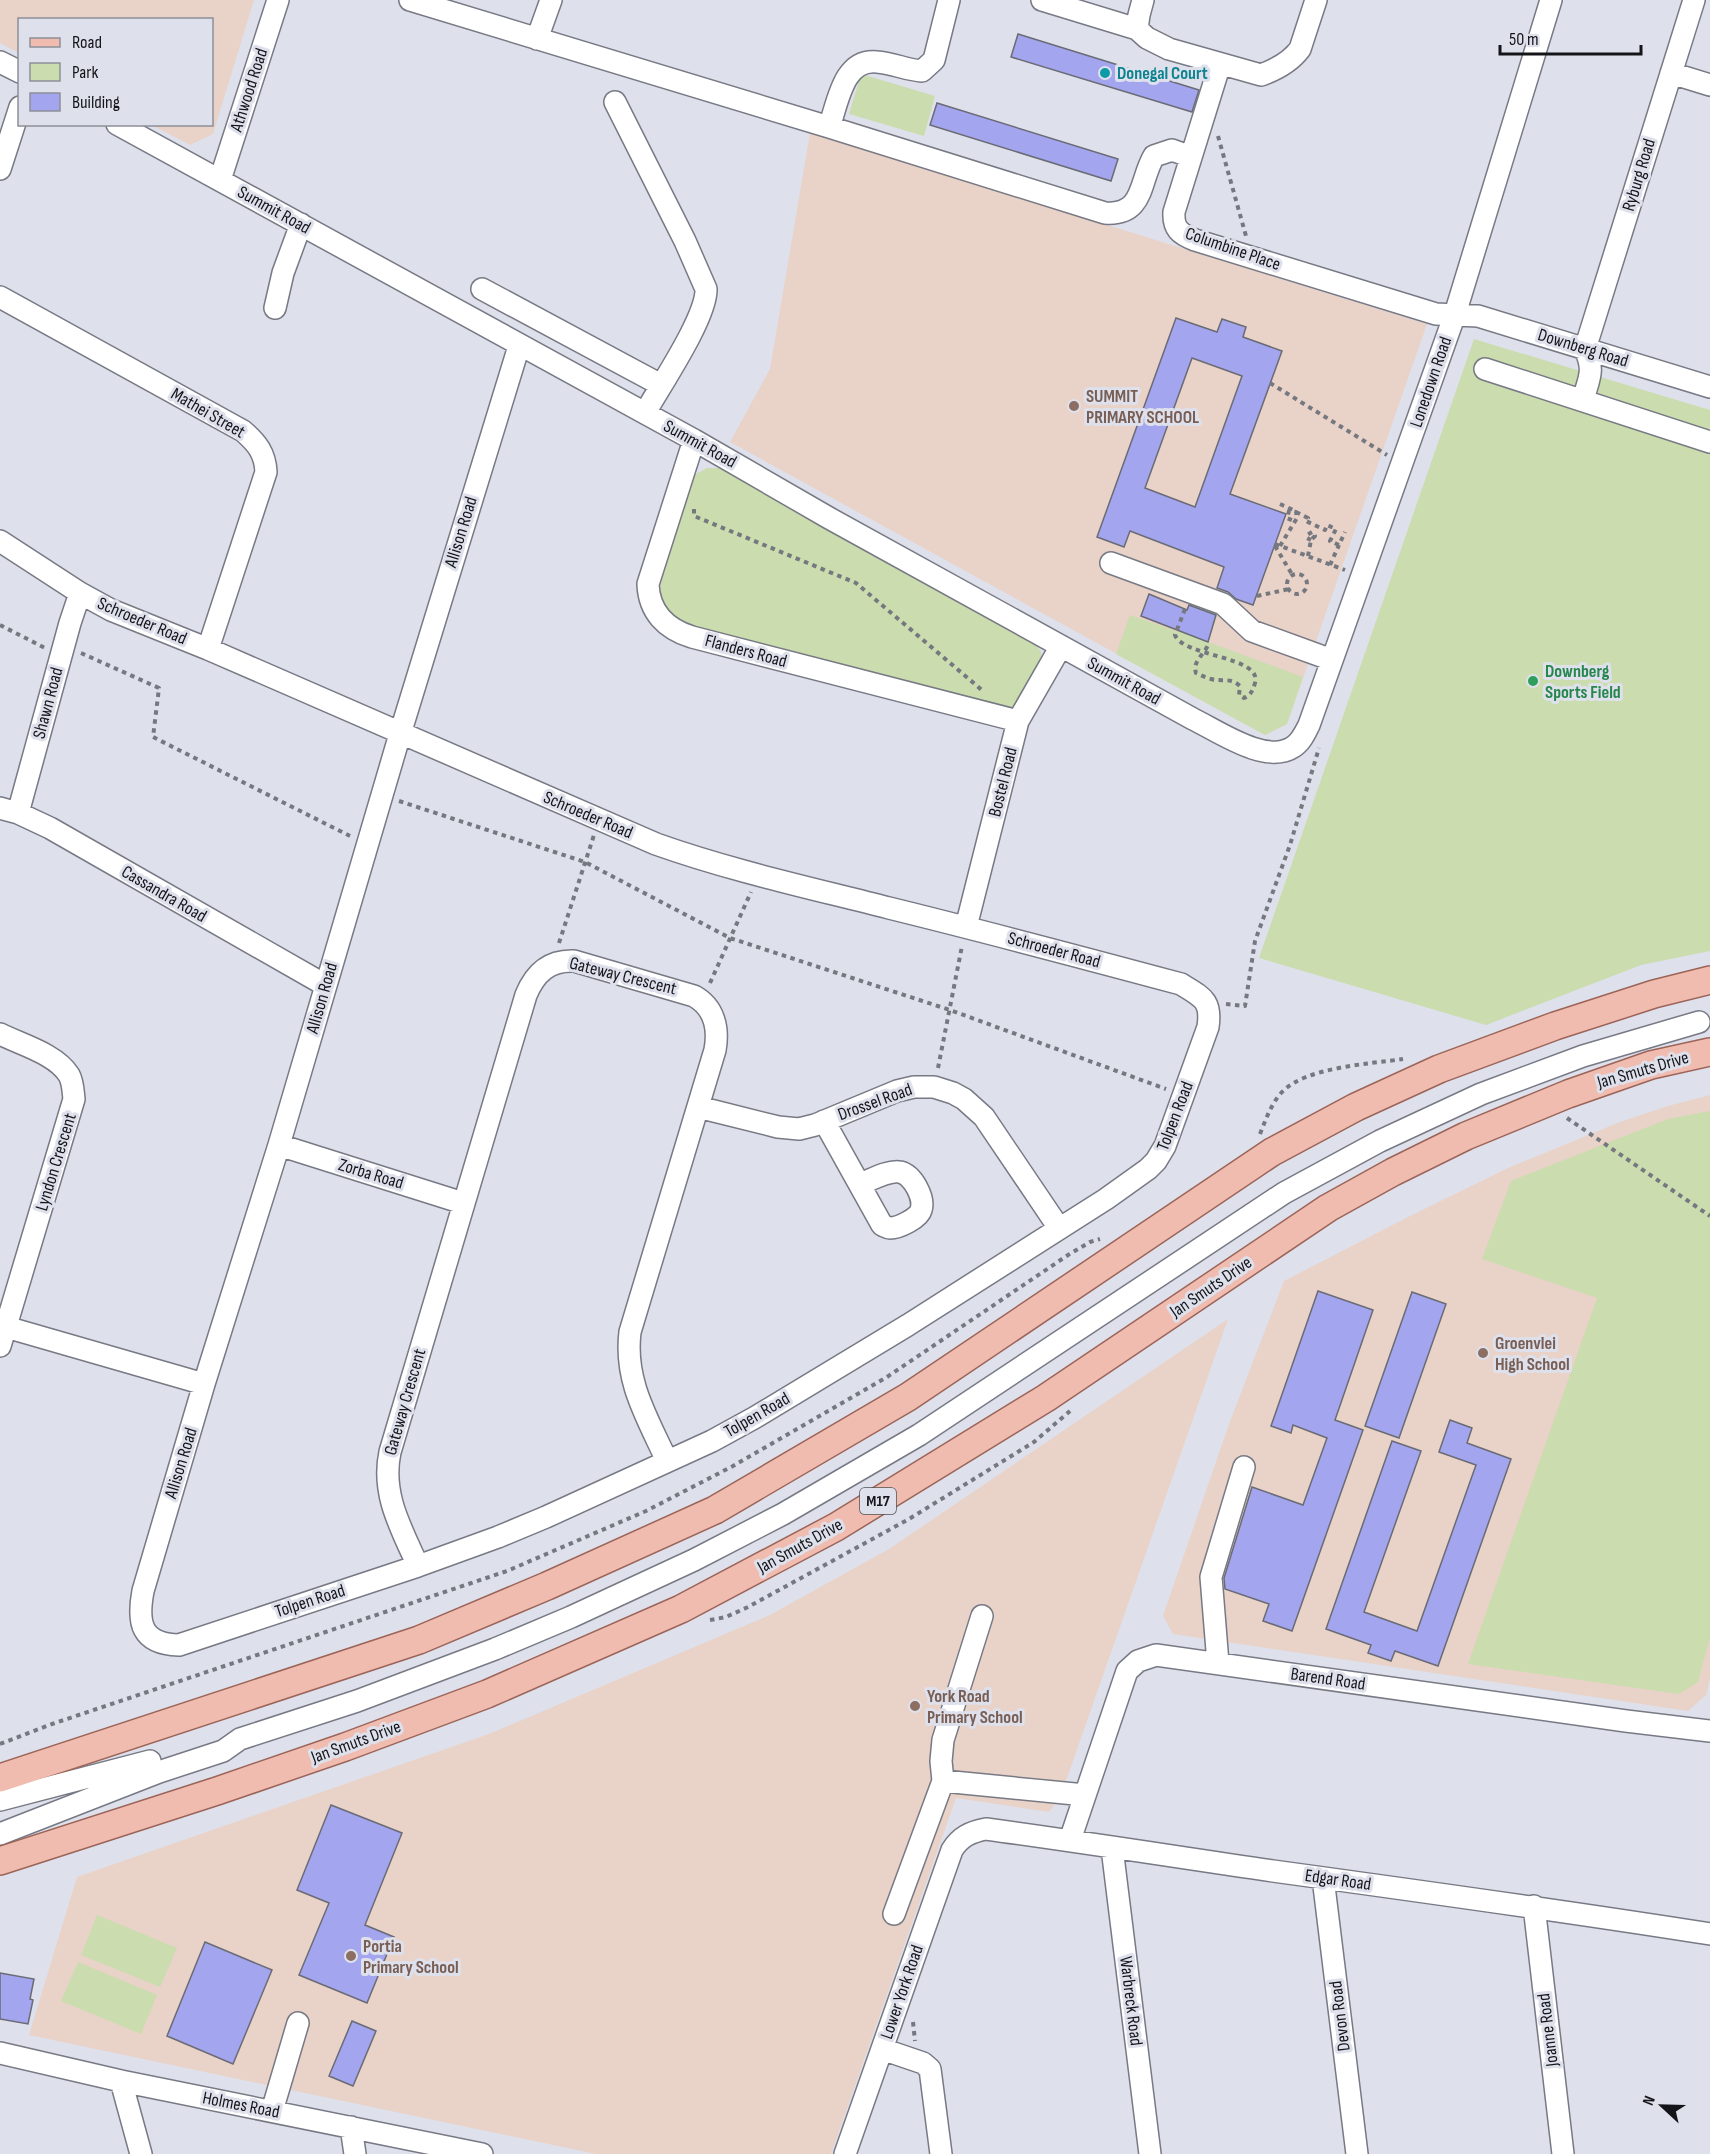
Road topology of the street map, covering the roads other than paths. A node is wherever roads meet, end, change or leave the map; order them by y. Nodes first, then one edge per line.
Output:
1 (278, 0) edge
2 (410, 0) edge
3 (551, 0) edge
4 (949, 0) edge
5 (1042, 0) edge
6 (1143, 0) edge
7 (1316, 0) edge
8 (1551, 0) edge
9 (1694, 0) edge
10 (1137, 29) junction
11 (537, 39) junction
12 (0, 62) edge
13 (1220, 64) junction
14 (18, 71) edge
15 (1671, 73) junction
16 (1710, 85) edge
17 (615, 102) dead end
18 (18, 114) edge
19 (121, 126) edge
20 (829, 127) junction
21 (1191, 157) junction
22 (0, 169) edge
23 (220, 180) junction
24 (301, 224) junction
25 (482, 289) dead end
26 (0, 297) edge
27 (275, 308) dead end
28 (1455, 314) junction
29 (519, 346) junction
30 (1585, 349) junction
31 (1485, 369) dead end
32 (661, 385) junction
33 (1710, 387) edge
34 (1582, 400) junction
35 (645, 414) junction
36 (694, 440) junction
37 (1710, 442) edge
38 (0, 541) edge
39 (1111, 563) dead end
40 (80, 593) junction
41 (1061, 646) junction
42 (208, 649) junction
43 (1332, 660) junction
44 (1018, 721) junction
45 (400, 734) junction
46 (1286, 751) joint
47 (9, 811) edge
48 (966, 927) junction
49 (1710, 980) edge
50 (325, 985) junction
51 (1207, 1002) joint
52 (1699, 1022) dead end
53 (0, 1034) edge
54 (1710, 1052) edge
55 (698, 1107) junction
56 (824, 1121) junction
57 (279, 1145) junction
58 (860, 1184) dead end
59 (463, 1203) junction
60 (1059, 1228) junction
61 (3, 1336) edge
62 (204, 1384) junction
63 (667, 1461) junction
64 (1244, 1467) dead end
65 (418, 1566) junction
66 (982, 1616) dead end
67 (161, 1642) joint
68 (1218, 1664) junction
69 (1710, 1731) edge
70 (240, 1739) junction
71 (0, 1778) edge
72 (942, 1781) junction
73 (1085, 1795) junction
74 (0, 1800) edge
75 (0, 1834) edge
76 (966, 1834) joint
77 (1070, 1840) junction
78 (1112, 1848) junction
79 (0, 1861) edge
80 (1323, 1878) junction
81 (1533, 1906) junction
82 (894, 1914) dead end
83 (1710, 1934) edge
84 (298, 2023) dead end
85 (882, 2049) junction
86 (0, 2053) edge
87 (121, 2081) junction
88 (272, 2111) junction
89 (351, 2127) junction
90 (141, 2154) edge
91 (355, 2154) edge
92 (482, 2154) edge
93 (845, 2154) edge
94 (941, 2154) edge
95 (1150, 2154) edge
96 (1357, 2154) edge
97 (1563, 2154) edge

1 - 23 street, Athwood Road
2 - 11 street
3 - 11 street
4 - 20 street
5 - 10 street
6 - 10 street
7 - 13 street
8 - 28 street, Lonedown Road
9 - 15 street, Ryburg Road
10 - 13 street
11 - 20 street
12 - 14 street
13 - 21 street, Columbine Place
15 - 16 street
15 - 30 street, Ryburg Road
17 - 32 street
18 - 22 street
19 - 23 street, Summit Road
20 - 21 street
21 - 28 street, Columbine Place
23 - 24 street, Summit Road
24 - 27 street
24 - 29 street, Summit Road
25 - 32 street
26 - 42 street, Mathei Street
28 - 30 street, Downberg Road
28 - 43 street, Lonedown Road
29 - 35 street, Summit Road
29 - 45 street, Allison Road
30 - 33 street, Downberg Road
30 - 34 street
31 - 34 street
32 - 35 street
34 - 37 street
35 - 36 street, Summit Road
36 - 41 street, Summit Road
36 - 44 street, Flanders Road
38 - 40 street, Schroeder Road
39 - 43 street
40 - 42 street, Schroeder Road
40 - 47 street, Shawn Road
41 - 44 street, Bostel Road
41 - 46 street, Summit Road
42 - 45 street, Schroeder Road
43 - 46 street, Lonedown Road
44 - 48 street, Bostel Road
45 - 48 street, Schroeder Road
45 - 50 street, Allison Road
47 - 50 street, Cassandra Road
48 - 51 street, Schroeder Road
49 - 71 main road
50 - 57 street, Allison Road
51 - 60 street, Tolpen Road
52 - 70 street
53 - 61 street, Lyndon Crescent
54 - 79 main road, Jan Smuts Drive / M17
55 - 56 street, Drossel Road
55 - 59 street, Gateway Crescent
55 - 63 street
56 - 58 street
56 - 60 street, Drossel Road
57 - 59 street, Zorba Road
57 - 62 street, Allison Road
59 - 65 street, Gateway Crescent
60 - 63 street, Tolpen Road
61 - 62 street, Lyndon Crescent
62 - 67 street, Allison Road
63 - 65 street, Tolpen Road
64 - 68 street
65 - 67 street, Tolpen Road
66 - 72 street
68 - 69 street, Barend Road
68 - 73 street, Barend Road
70 - 74 street
70 - 75 street
72 - 73 street
72 - 82 street
73 - 77 street, Barend Road
76 - 77 street, Edgar Road
76 - 85 street, Lower York Road
77 - 78 street, Edgar Road
78 - 80 street, Edgar Road
78 - 95 street, Warbreck Road
80 - 81 street, Edgar Road
80 - 96 street, Devon Road
81 - 83 street, Edgar Road
81 - 97 street, Joanne Road
84 - 88 street
85 - 93 street, Lower York Road
85 - 94 street
86 - 87 street, Holmes Road
87 - 88 street, Holmes Road
87 - 90 street
88 - 89 street, Holmes Road
89 - 91 street
89 - 92 street, Holmes Road

